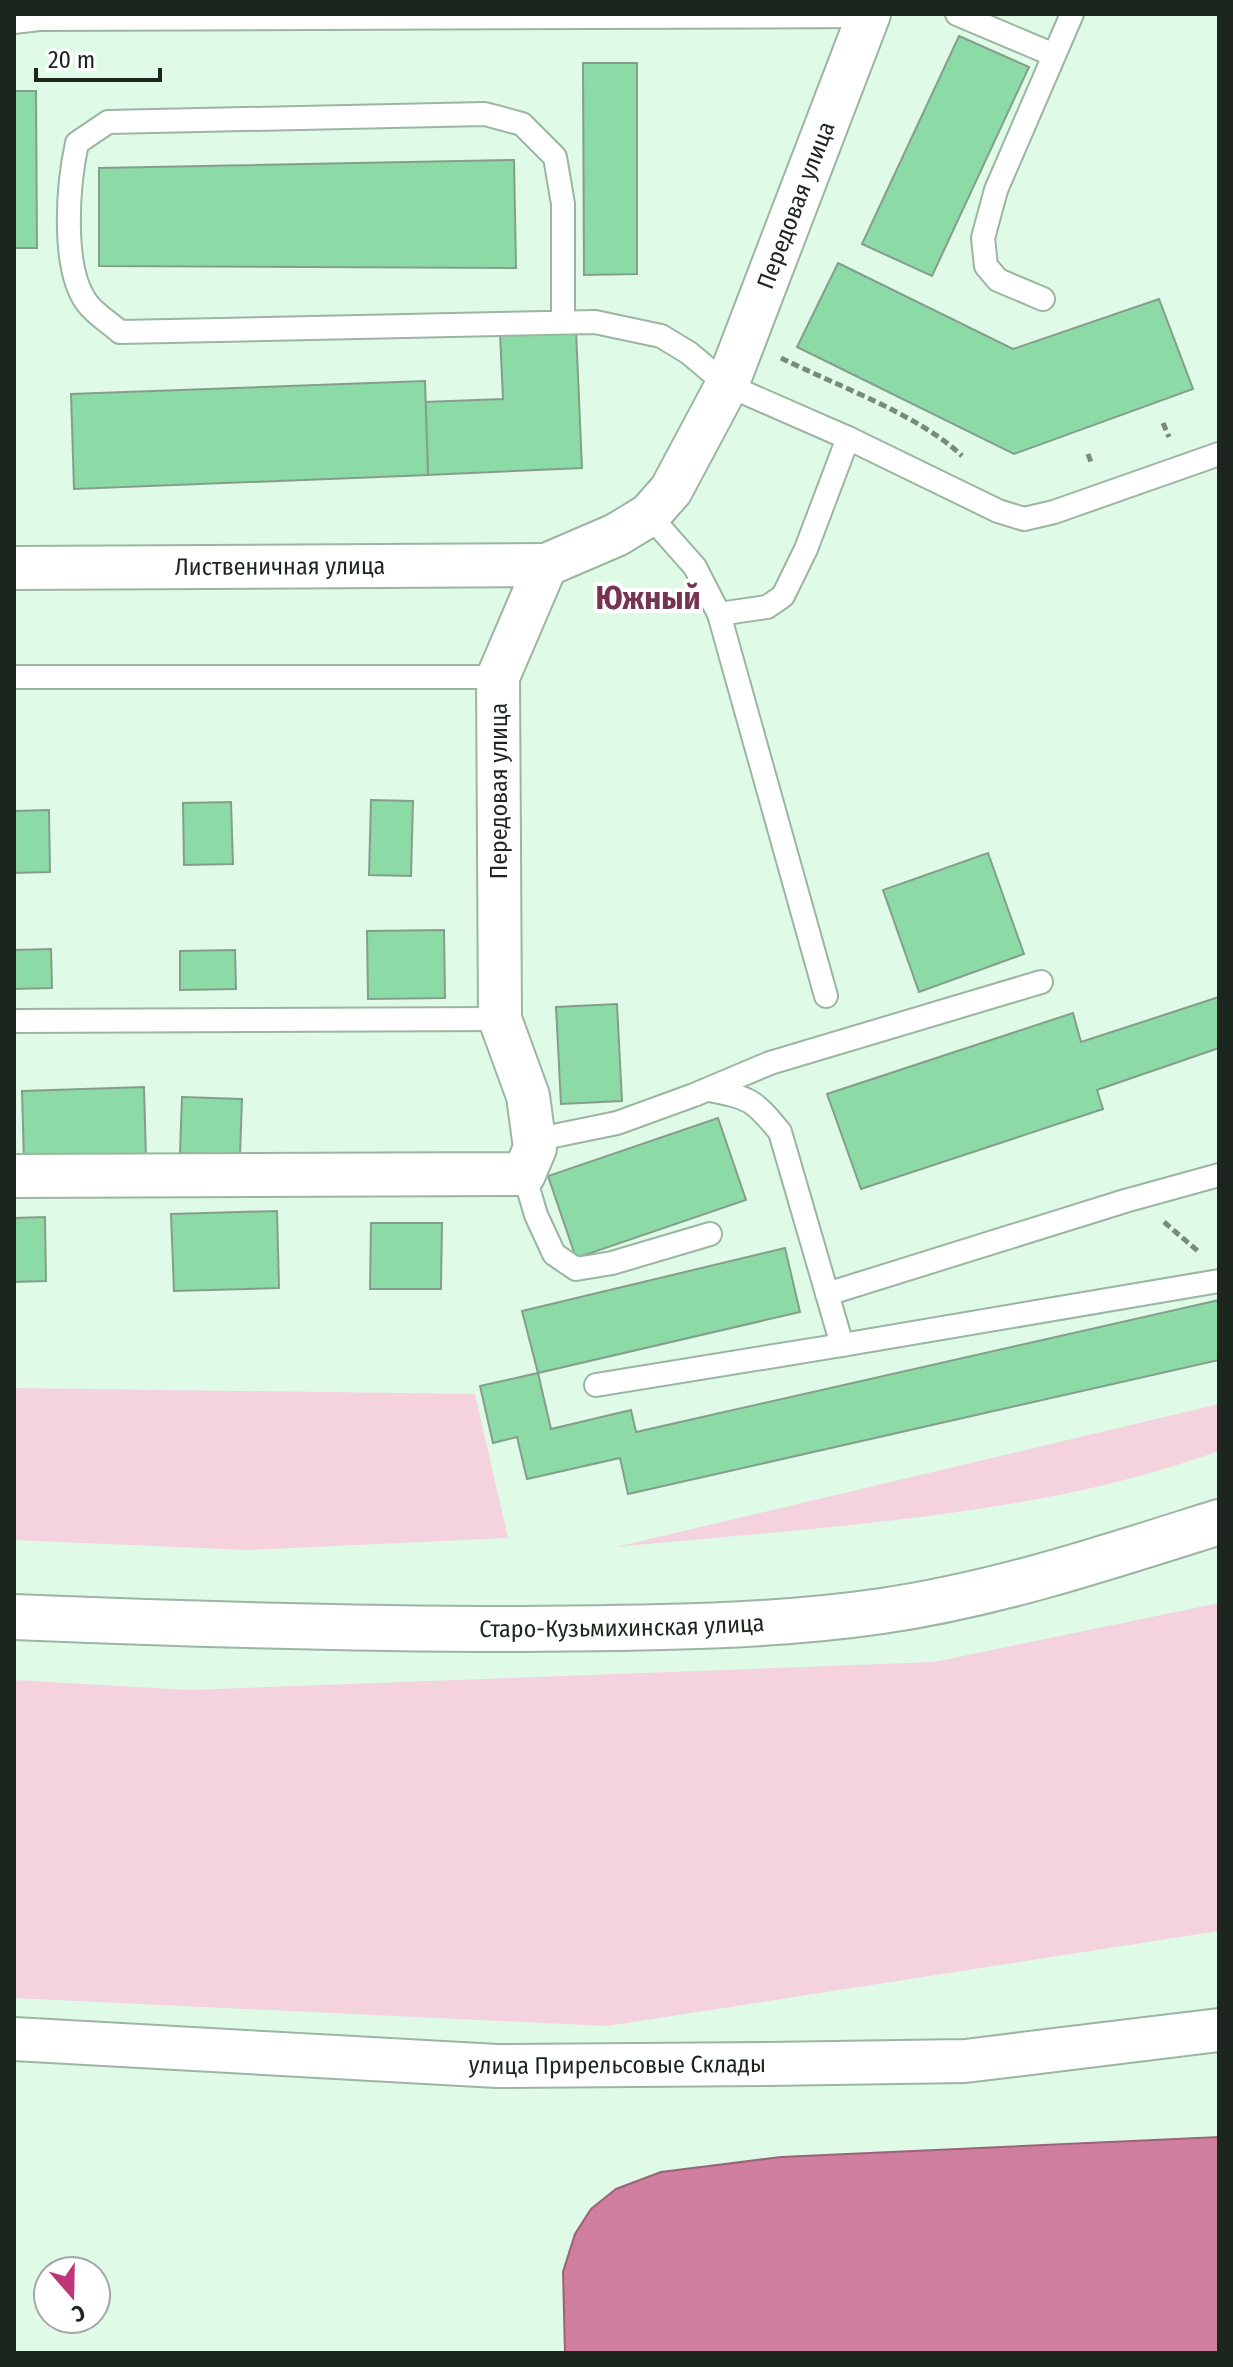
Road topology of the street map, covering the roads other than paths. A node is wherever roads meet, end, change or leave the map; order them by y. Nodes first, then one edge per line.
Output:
1 (957, 14) edge
2 (1072, 14) edge
3 (869, 15) edge
4 (598, 16) edge
5 (14, 22) edge
6 (1054, 55) junction
7 (1043, 299) dead end
8 (563, 322) junction
9 (727, 385) junction
10 (848, 438) junction
11 (1219, 454) edge
12 (649, 515) junction
13 (546, 565) junction
14 (14, 568) edge
15 (719, 614) junction
16 (14, 677) edge
17 (498, 677) junction
18 (1041, 982) dead end
19 (826, 996) dead end
20 (500, 1019) junction
21 (14, 1021) edge
22 (709, 1090) junction
23 (529, 1157) junction
24 (1219, 1175) edge
25 (14, 1176) edge
26 (710, 1234) dead end
27 (1219, 1281) edge
28 (827, 1294) junction
29 (842, 1345) junction
30 (596, 1385) dead end
31 (1219, 1522) edge
32 (14, 1617) edge
33 (1219, 2030) edge
34 (14, 2039) edge

1 - 6 lane
2 - 6 lane
3 - 4 lane
3 - 9 street, Передовая улица
4 - 5 lane
6 - 7 lane
8 - 8 lane
8 - 9 lane
9 - 10 lane
9 - 12 street, Передовая улица
10 - 11 lane
10 - 15 lane
12 - 13 street, Передовая улица
12 - 15 lane
13 - 14 street, Лиственичная улица
13 - 17 street, Передовая улица
15 - 19 lane
16 - 17 lane
17 - 20 street, Передовая улица
18 - 22 lane
20 - 21 lane
20 - 23 street, Передовая улица
22 - 23 lane
22 - 28 lane
23 - 25 street
23 - 26 lane
24 - 28 lane
27 - 29 lane
28 - 29 lane
29 - 30 lane
31 - 32 main road, Старо-Кузьмихинская улица
33 - 34 street, улица Прирельсовые Склады

